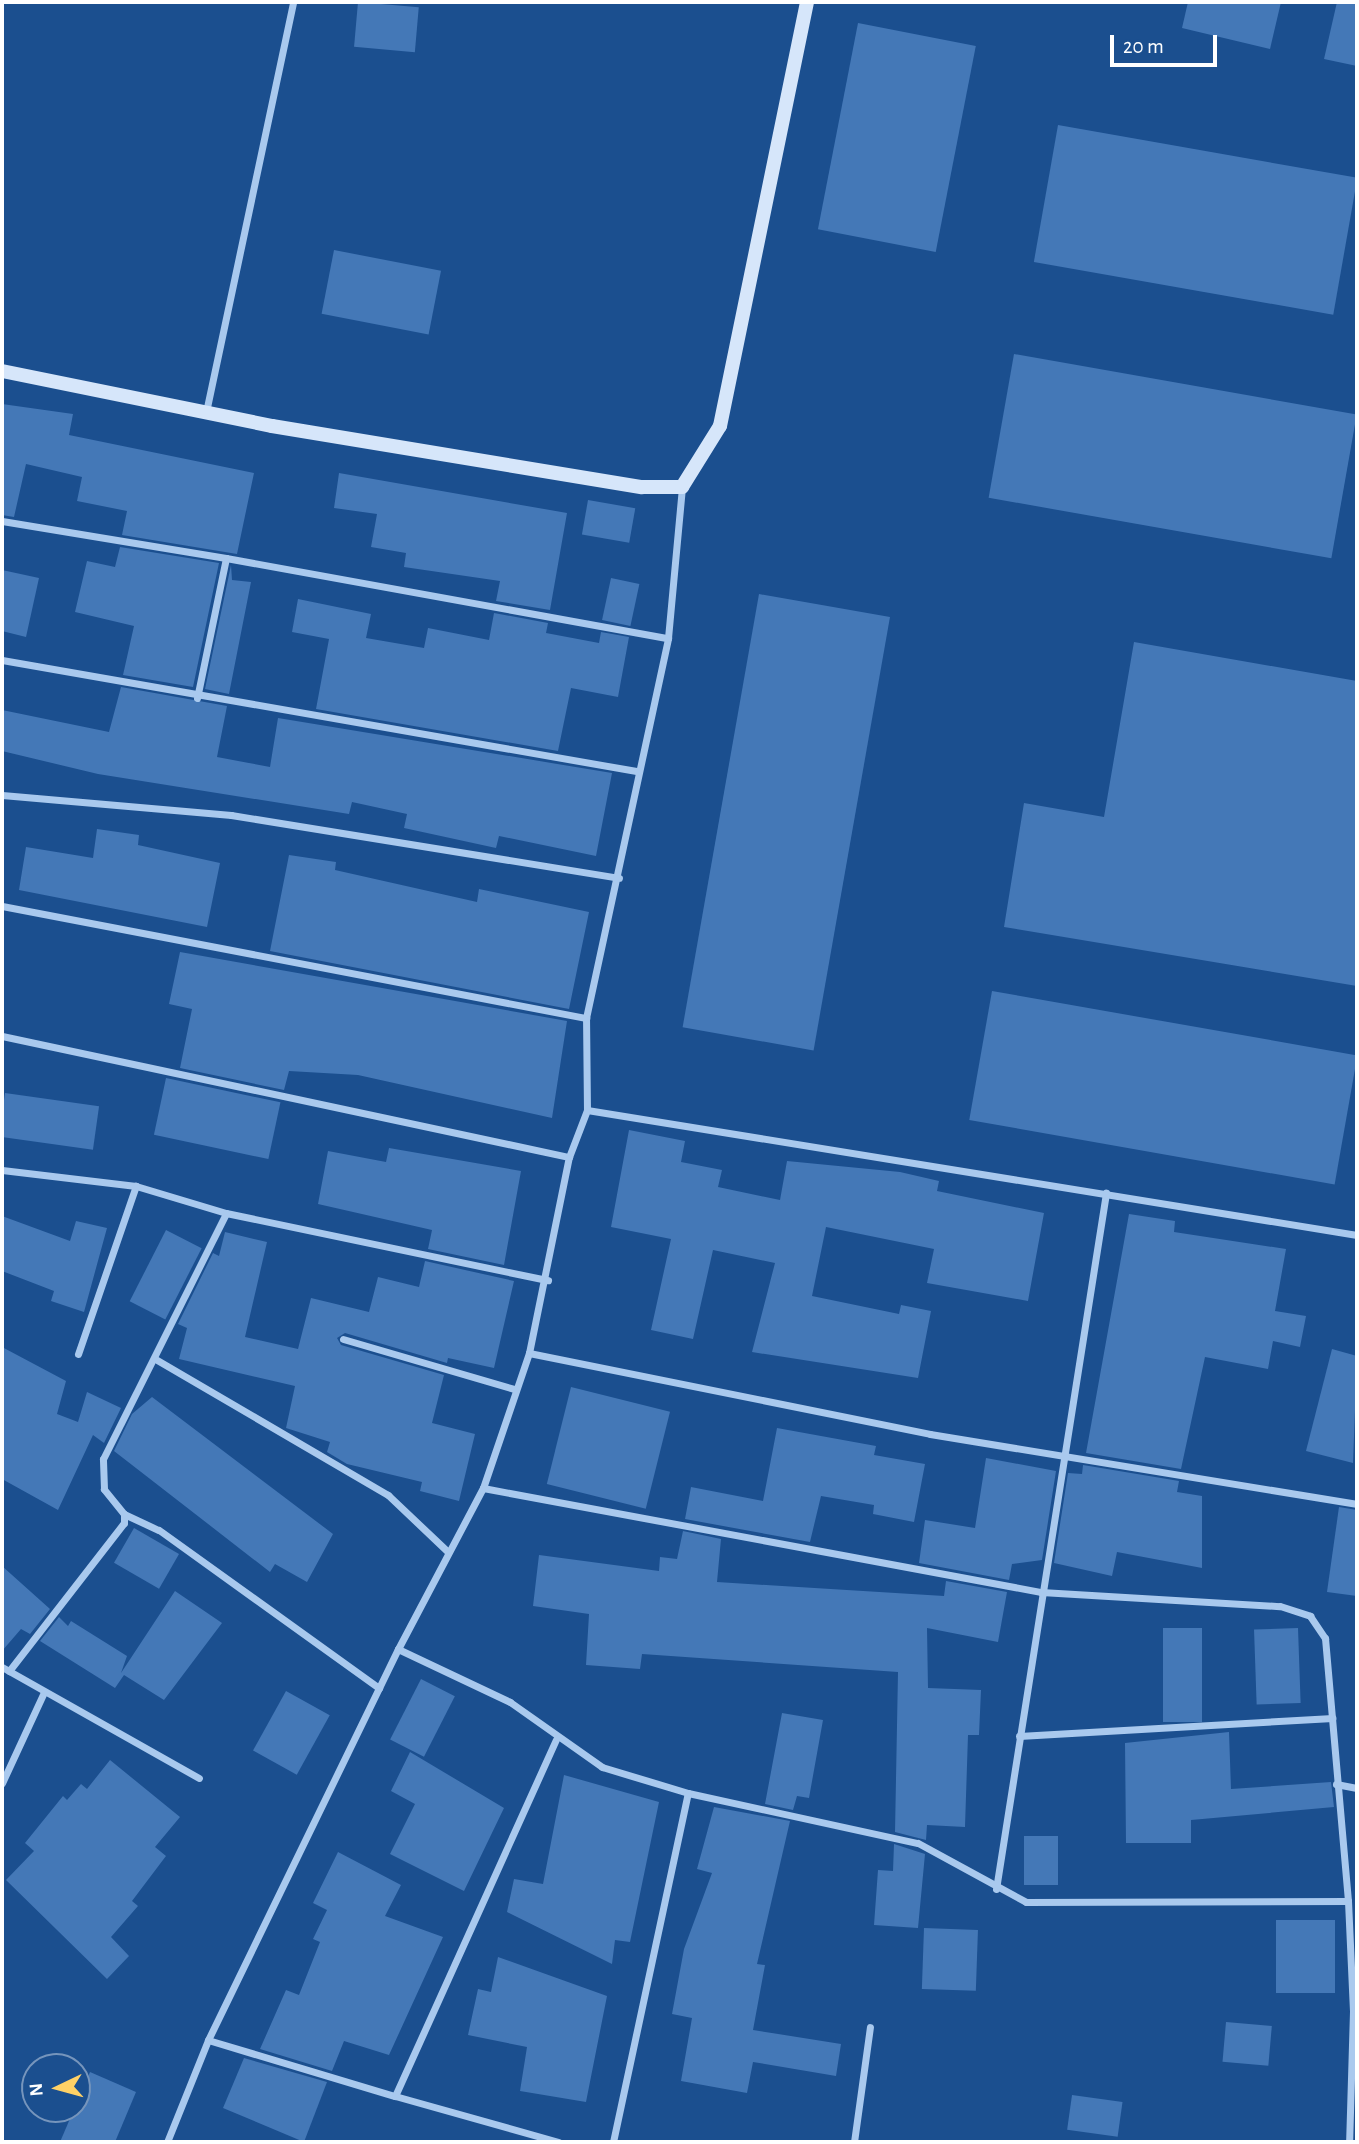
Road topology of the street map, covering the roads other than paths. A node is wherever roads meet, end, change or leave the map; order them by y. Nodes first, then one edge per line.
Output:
1 (293, 2) edge
2 (807, 2) edge
3 (2, 371) edge
4 (205, 413) junction
5 (682, 487) junction
6 (2, 521) edge
7 (226, 558) junction
8 (668, 638) junction
9 (2, 660) edge
10 (197, 698) junction
11 (636, 771) junction
12 (2, 795) edge
13 (619, 878) junction
14 (2, 906) edge
15 (586, 1018) junction
16 (2, 1035) edge
17 (587, 1110) junction
18 (569, 1157) junction
19 (2, 1170) edge
20 (136, 1186) junction
21 (1106, 1193) junction
22 (226, 1213) junction
23 (1357, 1235) edge
24 (548, 1280) junction
25 (343, 1339) dead end
26 (529, 1353) junction
27 (78, 1354) dead end
28 (157, 1360) junction
29 (514, 1389) junction
30 (1064, 1453) junction
31 (484, 1488) junction
32 (1357, 1504) edge
33 (124, 1514) junction
34 (448, 1552) junction
35 (1041, 1592) junction
36 (398, 1649) junction
37 (5, 1669) edge
38 (379, 1688) junction
39 (44, 1692) junction
40 (1332, 1718) junction
41 (1019, 1736) junction
42 (556, 1740) junction
43 (199, 1778) dead end
44 (2, 1783) edge
45 (1336, 1784) junction
46 (1357, 1788) edge
47 (688, 1793) junction
48 (996, 1889) junction
49 (1348, 1901) junction
50 (1355, 2011) edge
51 (870, 2028) dead end
52 (208, 2040) junction
53 (395, 2095) junction
54 (1354, 2121) edge
55 (167, 2142) edge
56 (559, 2142) edge
57 (613, 2142) edge
58 (854, 2142) edge
59 (1349, 2142) edge

1 - 4 street
2 - 5 street
3 - 4 street
4 - 5 street
5 - 8 street
6 - 7 street
7 - 8 street
7 - 10 street
8 - 11 street
9 - 10 street
10 - 11 street
11 - 13 street
12 - 13 street
13 - 15 street
14 - 15 street
15 - 17 street
16 - 18 street
17 - 18 street
17 - 21 street
18 - 24 street
19 - 20 street
20 - 22 street
20 - 27 street
21 - 23 street
21 - 30 street
22 - 24 street
22 - 28 street
24 - 26 street
25 - 29 street
26 - 29 street
26 - 30 street
28 - 33 street
28 - 34 street
29 - 31 street
30 - 32 street
30 - 35 street
31 - 34 street
31 - 35 street
33 - 37 street
33 - 38 street
34 - 36 street
35 - 40 street
35 - 41 street
36 - 38 street
36 - 42 street
37 - 39 street
38 - 52 street
39 - 43 street
39 - 44 street
40 - 41 street
40 - 45 street
41 - 48 street
42 - 47 street
42 - 53 street
45 - 46 street
45 - 49 street
47 - 48 street
47 - 57 street
48 - 49 street
49 - 50 street
50 - 54 street
51 - 58 street
52 - 53 street
52 - 55 street
53 - 56 street
54 - 59 street

